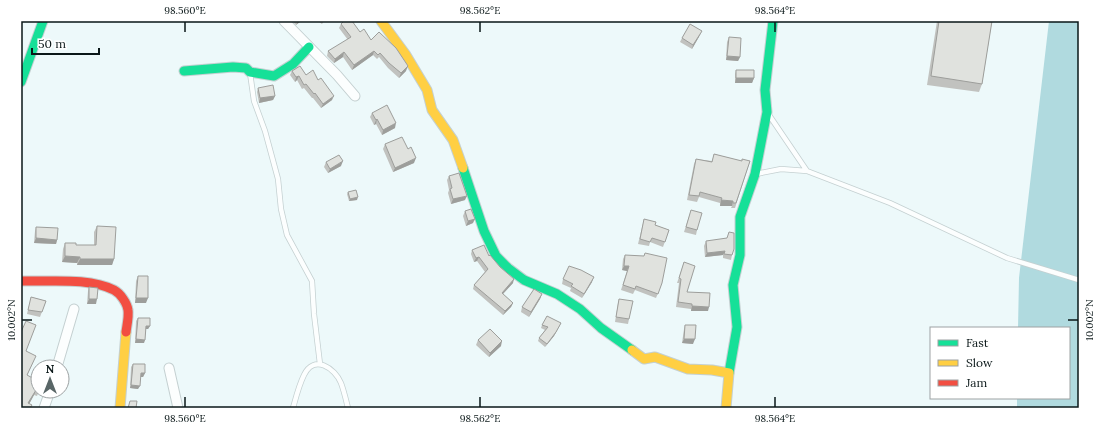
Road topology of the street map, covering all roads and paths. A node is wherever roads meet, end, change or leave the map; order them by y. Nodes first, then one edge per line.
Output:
1 (43, 21) edge
2 (284, 21) edge
3 (381, 21) edge
4 (773, 21) edge
5 (309, 47) junction
6 (184, 71) dead end
7 (250, 72) junction
8 (21, 82) edge
9 (355, 96) dead end
10 (766, 112) junction
11 (807, 171) junction
12 (755, 174) junction
13 (1079, 280) edge
14 (21, 281) edge
15 (74, 309) dead end
16 (59, 359) edge
17 (320, 364) junction
18 (169, 368) dead end
19 (729, 373) junction
20 (120, 408) edge
21 (178, 408) edge
22 (293, 408) edge
23 (348, 408) edge
24 (726, 408) edge

1 - 8 street
2 - 5 street
3 - 19 street
4 - 10 street
5 - 7 street
5 - 9 street
6 - 7 street
7 - 17 lane
10 - 11 lane
10 - 12 street
11 - 12 lane
11 - 13 lane
12 - 19 street
14 - 20 street
15 - 16 street
17 - 22 lane
17 - 23 lane
18 - 21 street
19 - 24 street

